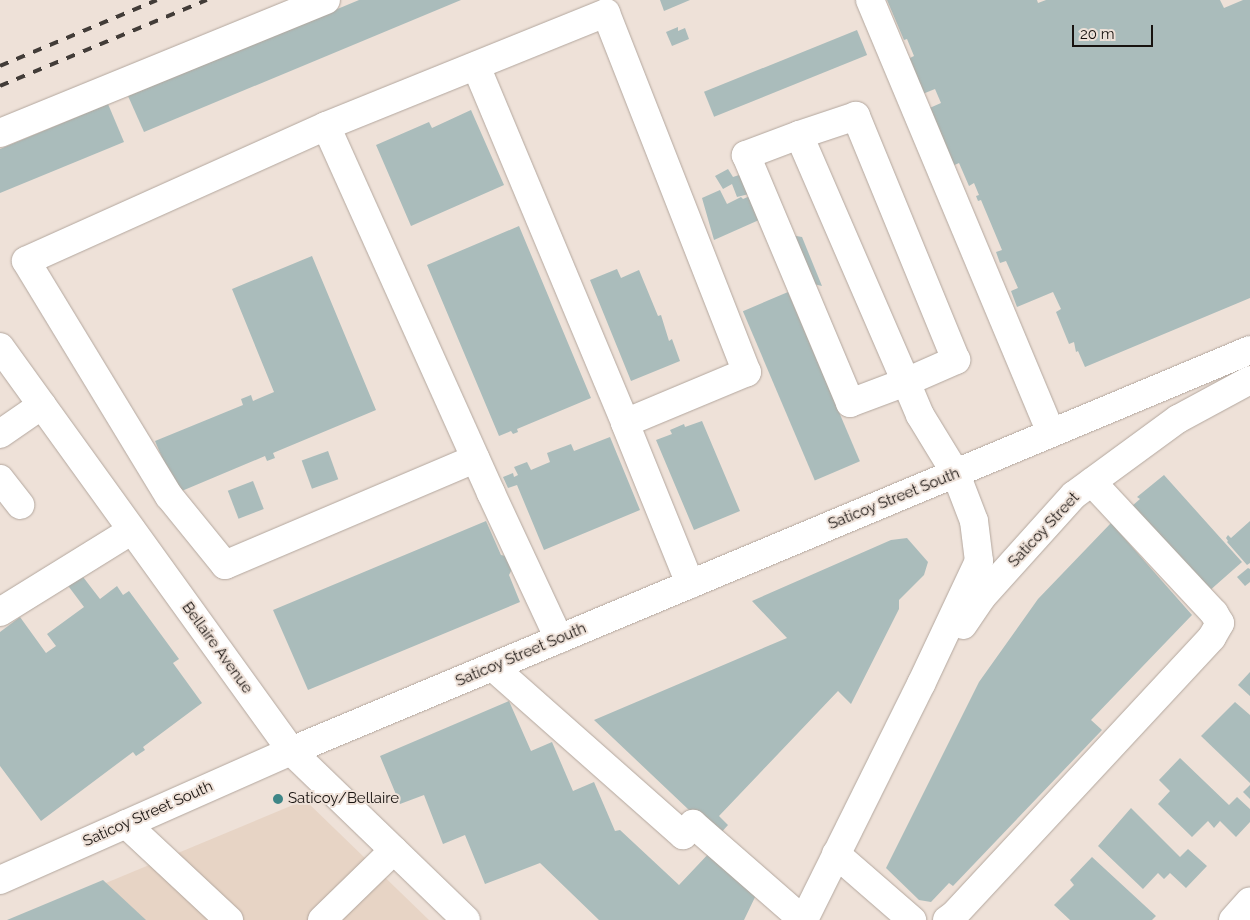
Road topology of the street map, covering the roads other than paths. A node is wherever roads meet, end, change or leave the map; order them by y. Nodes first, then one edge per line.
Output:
1 (326, 0) edge
2 (870, 0) edge
3 (476, 66) junction
4 (326, 126) junction
5 (0, 133) edge
6 (799, 135) junction
7 (1250, 350) edge
8 (4, 359) edge
9 (1250, 380) edge
10 (906, 382) junction
11 (42, 405) junction
12 (625, 423) junction
13 (0, 434) edge
14 (1048, 435) junction
15 (476, 459) junction
16 (956, 474) junction
17 (0, 479) edge
18 (1092, 482) junction
19 (20, 505) dead end
20 (132, 530) junction
21 (690, 584) junction
22 (0, 612) edge
23 (559, 639) junction
24 (493, 666) junction
25 (921, 684) junction
26 (291, 751) junction
27 (126, 824) junction
28 (394, 850) junction
29 (836, 854) junction
30 (0, 880) edge
31 (1250, 902) edge
32 (461, 918) edge
33 (229, 920) edge
34 (322, 920) edge
35 (803, 920) edge
36 (912, 920) edge
37 (947, 920) edge
38 (1233, 920) edge

1 - 5 street
2 - 14 street
3 - 4 street
3 - 12 street
3 - 12 street
4 - 15 street
4 - 15 street
6 - 10 street, Saticoy Street
6 - 10 street
6 - 10 street
7 - 14 street
8 - 11 street, Bellaire Avenue
9 - 18 street, Saticoy Street
10 - 16 street, Saticoy Street
11 - 13 street
11 - 20 street, Bellaire Avenue
12 - 21 street
14 - 16 street, Saticoy Street South
15 - 23 street
16 - 21 street, Saticoy Street South
16 - 25 street, Saticoy Street
17 - 19 street
18 - 25 street, Saticoy Street
18 - 37 street
20 - 22 street
20 - 26 street, Bellaire Avenue
21 - 23 street, Saticoy Street South
23 - 24 street, Saticoy Street South
24 - 26 street, Saticoy Street South
24 - 35 street
25 - 29 street, Saticoy Street
26 - 27 street, Saticoy Street South
26 - 28 street, Bellaire Avenue
27 - 30 street, Saticoy Street South
27 - 33 street
28 - 32 street, Bellaire Avenue
28 - 34 street
29 - 35 street, Saticoy Street
29 - 36 street
31 - 38 street

